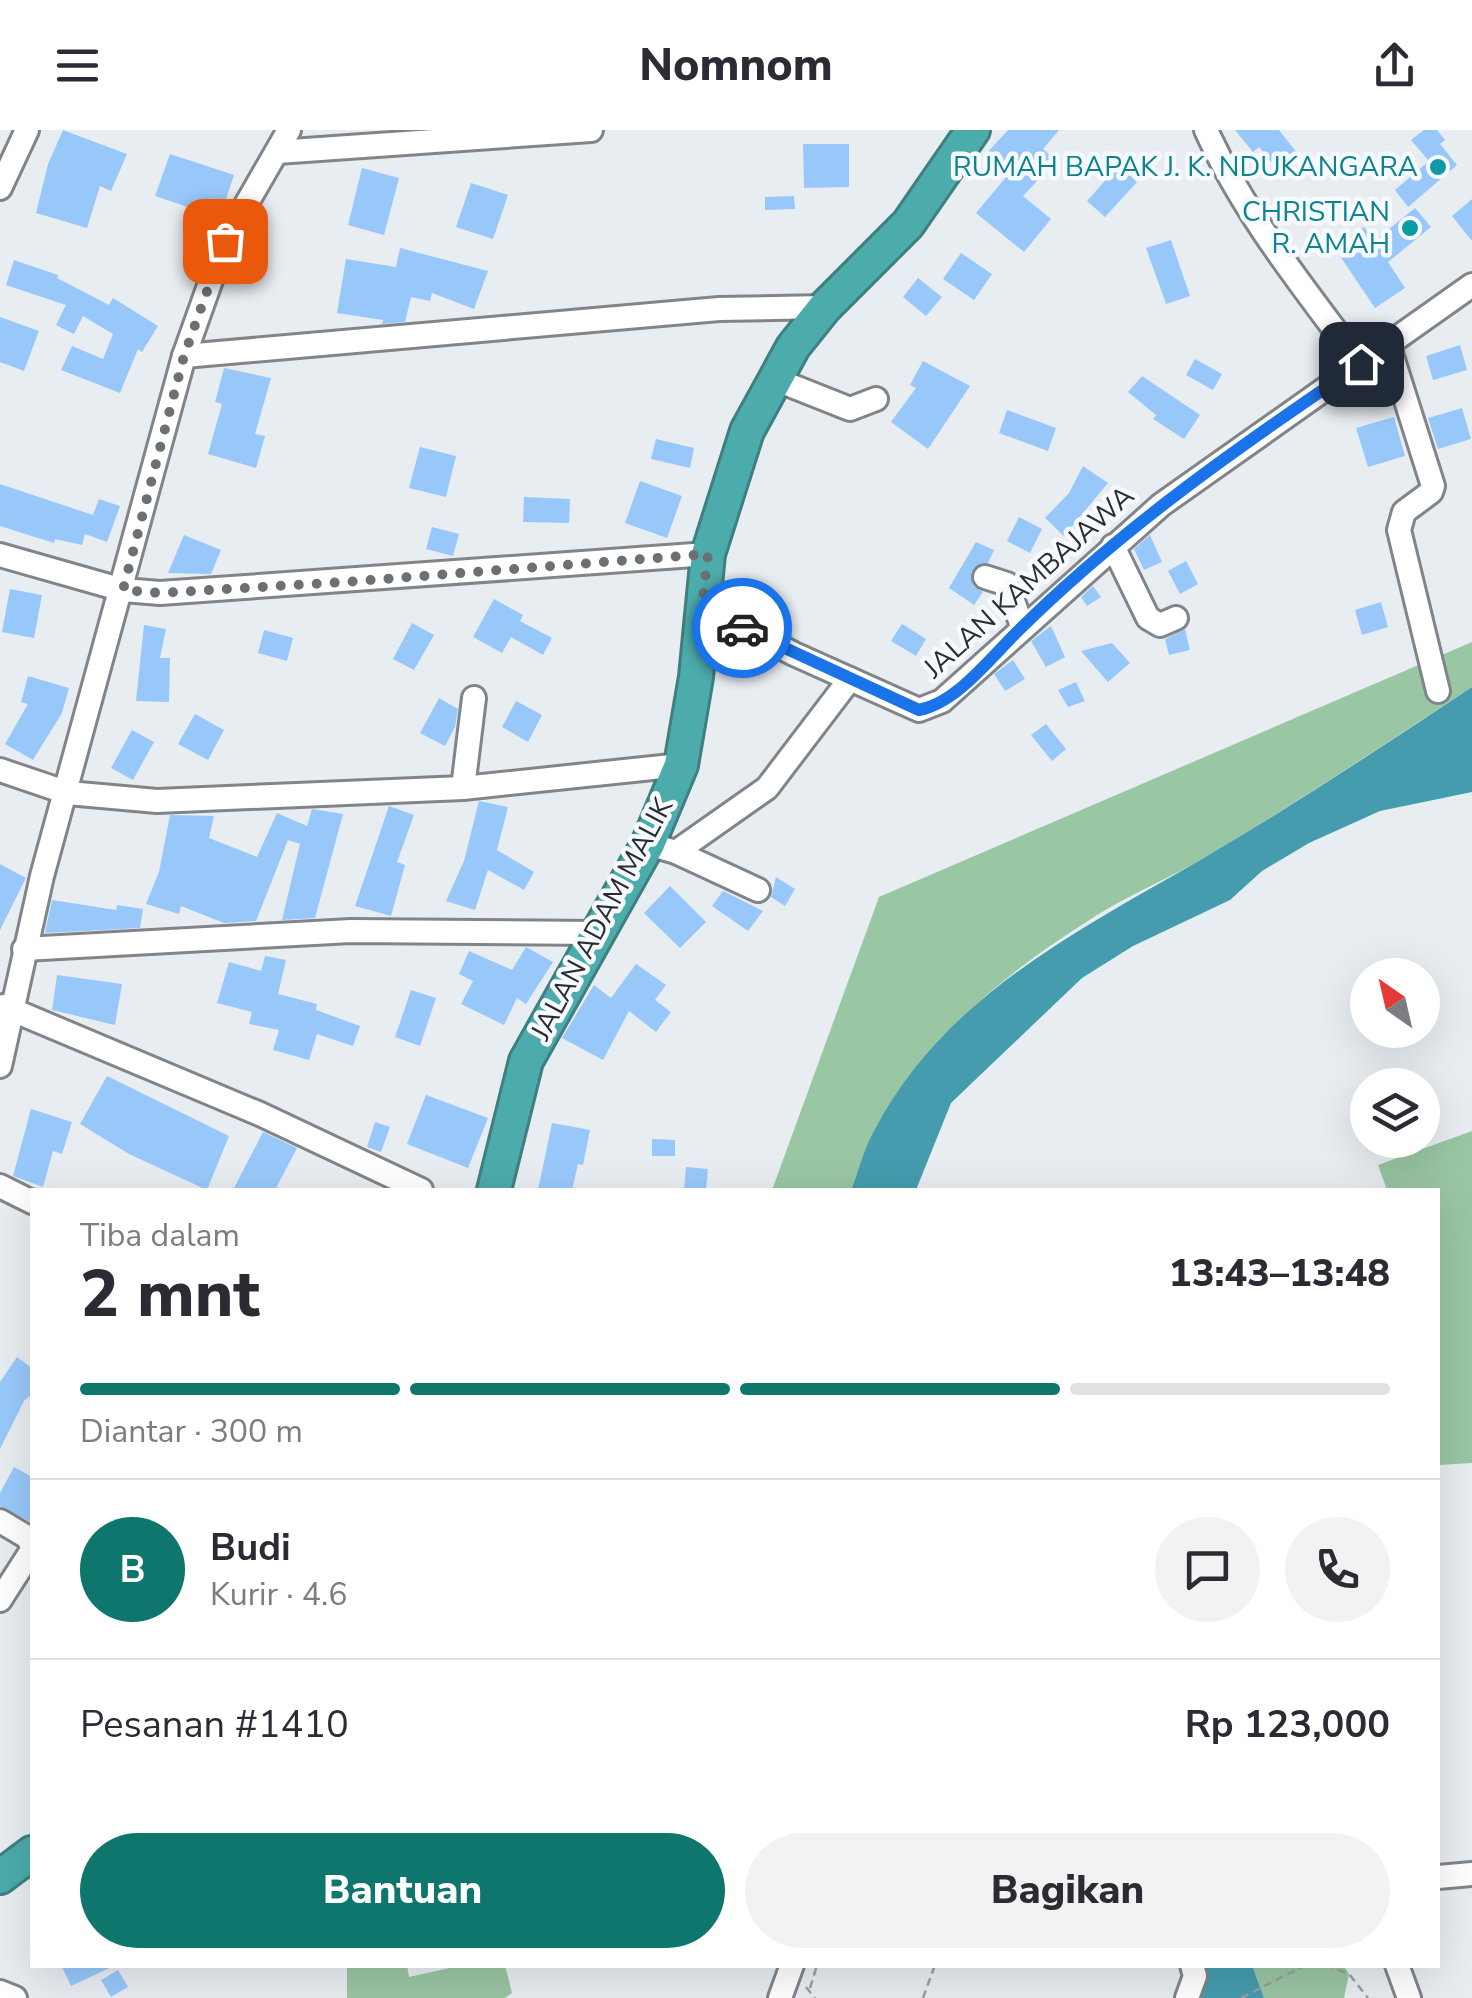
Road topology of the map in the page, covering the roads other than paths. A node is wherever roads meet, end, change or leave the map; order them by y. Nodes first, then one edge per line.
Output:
1 (27, 130) edge
2 (289, 130) edge
3 (591, 130) edge
4 (973, 130) edge
5 (1206, 130) edge
6 (277, 152) junction
7 (0, 188) edge
8 (1472, 285) edge
9 (825, 308) junction
10 (1389, 346) junction
11 (184, 356) junction
12 (1361, 364) junction
13 (772, 378) junction
14 (876, 399) dead end
15 (1113, 546) junction
16 (708, 554) junction
17 (0, 555) edge
18 (985, 576) dead end
19 (123, 590) junction
20 (702, 606) junction
21 (1176, 618) dead end
22 (1022, 626) junction
23 (850, 679) junction
24 (1438, 691) dead end
25 (474, 698) dead end
26 (681, 764) junction
27 (0, 770) edge
28 (463, 788) junction
29 (68, 794) junction
30 (662, 848) junction
31 (758, 890) dead end
32 (598, 933) junction
33 (24, 949) junction
34 (7, 1007) edge
35 (0, 1066) edge
36 (0, 1186) edge
37 (417, 1188) edge
38 (494, 1188) edge
39 (30, 1201) edge
40 (0, 1521) edge
41 (30, 1542) edge
42 (30, 1551) edge
43 (0, 1600) edge
44 (30, 1854) edge
45 (2, 1873) edge
46 (1472, 1874) edge
47 (1440, 1877) edge
48 (791, 1968) edge
49 (1193, 1968) edge
50 (1398, 1968) edge
51 (0, 1992) edge
52 (15, 1998) edge
53 (780, 1998) edge
54 (1187, 1998) edge
55 (1409, 1998) edge

1 - 7 street
2 - 6 street
3 - 6 street
4 - 9 highway, JALAN ADAM MALIK
5 - 12 street
6 - 11 street
8 - 10 street, JALAN KAMBAJAWA
9 - 11 street
9 - 13 highway, JALAN ADAM MALIK
10 - 12 street, JALAN KAMBAJAWA
10 - 24 street
11 - 19 street
12 - 15 street, JALAN KAMBAJAWA
13 - 14 street
13 - 16 highway, JALAN ADAM MALIK
15 - 21 street
15 - 22 street, JALAN KAMBAJAWA
16 - 19 street
16 - 20 highway, JALAN ADAM MALIK
17 - 19 street
18 - 22 street
19 - 29 street
20 - 23 street, JALAN KAMBAJAWA
20 - 26 highway, JALAN ADAM MALIK
22 - 23 street, JALAN KAMBAJAWA
23 - 30 street
25 - 28 street
26 - 28 street
26 - 30 highway, JALAN ADAM MALIK
27 - 29 street
28 - 29 street
29 - 33 street
30 - 31 street
30 - 32 highway, JALAN ADAM MALIK
32 - 33 street
32 - 38 highway, JALAN ADAM MALIK
33 - 34 street
34 - 35 street
34 - 37 street
36 - 39 street
40 - 41 street
42 - 43 street
44 - 45 highway
46 - 47 street
48 - 53 street
49 - 54 street
50 - 55 street
51 - 52 street

